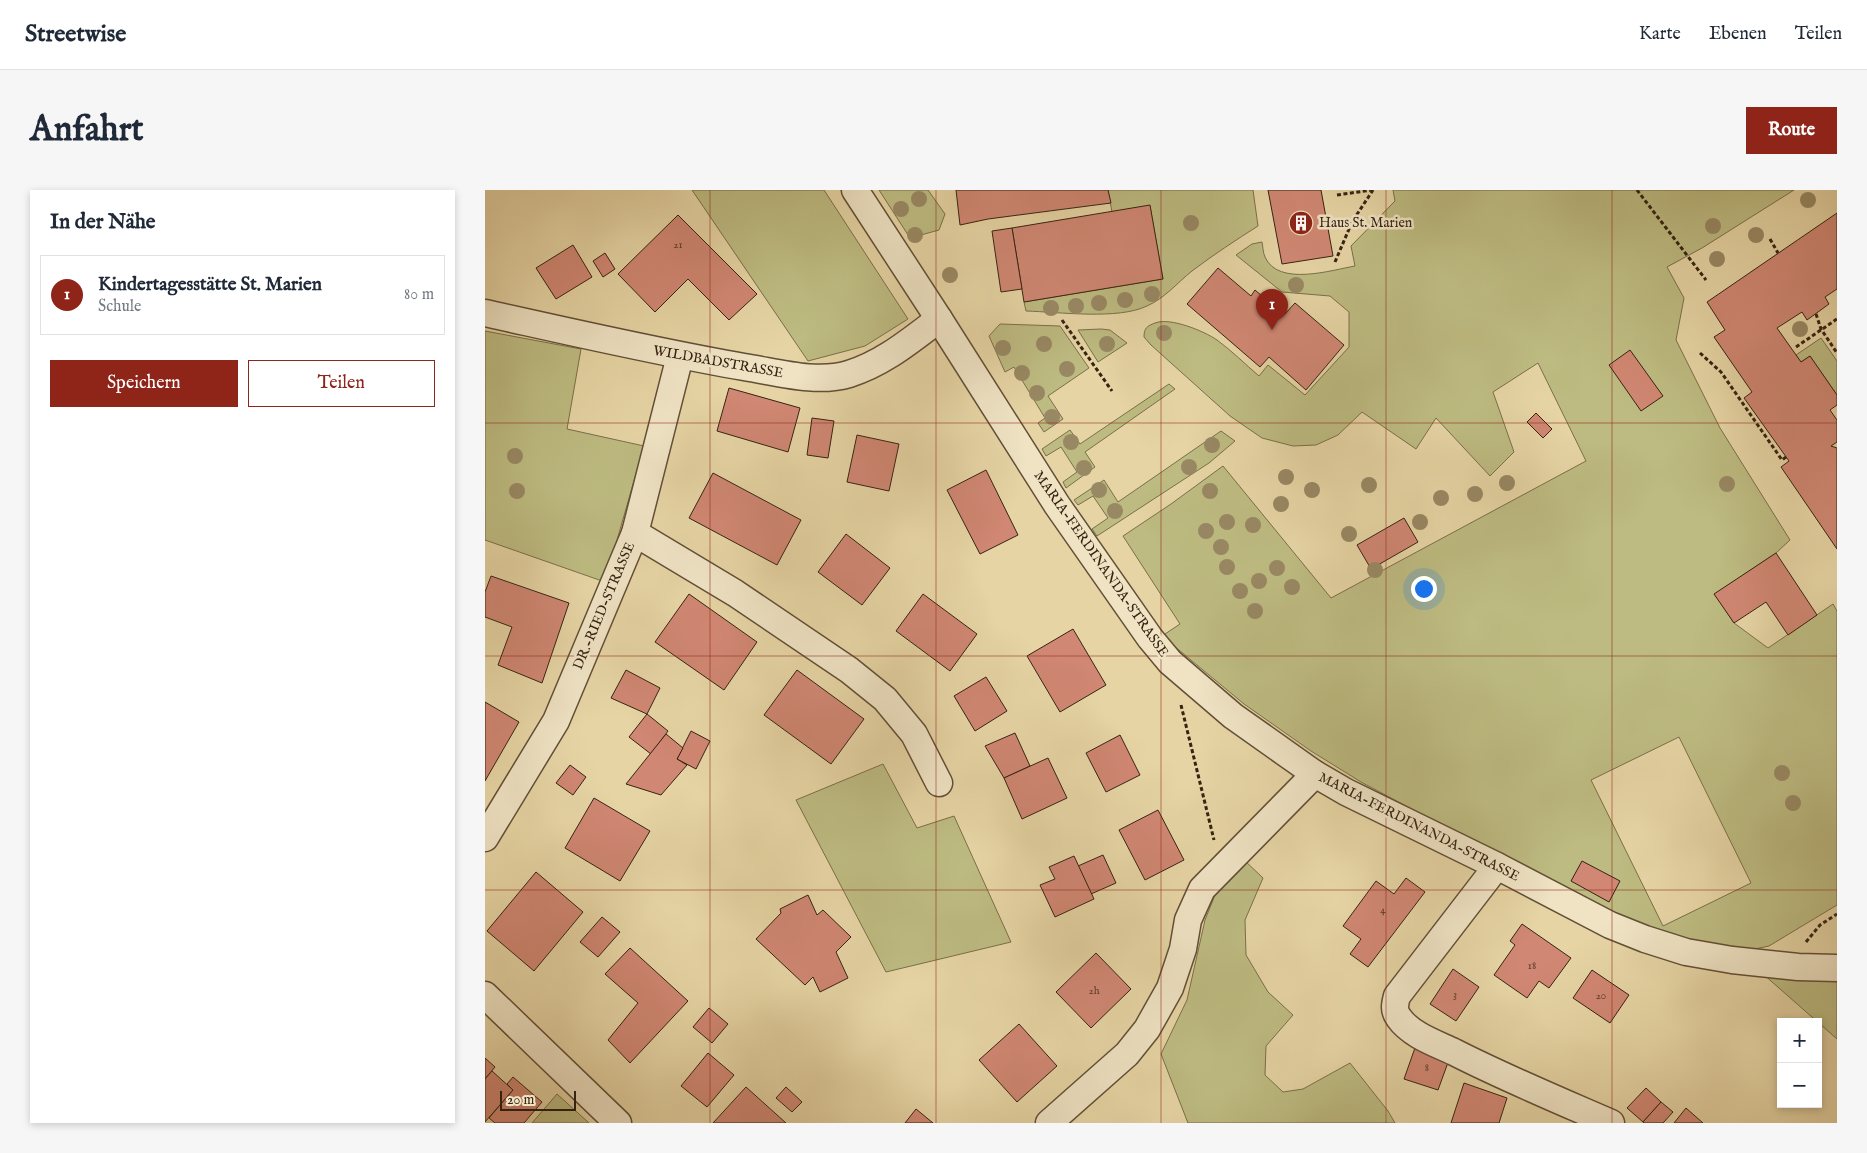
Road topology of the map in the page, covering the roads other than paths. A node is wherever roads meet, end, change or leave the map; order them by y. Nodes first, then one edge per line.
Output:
1 (855, 190) edge
2 (485, 313) edge
3 (939, 319) junction
4 (680, 356) junction
5 (635, 533) junction
6 (1315, 774) junction
7 (939, 783) dead end
8 (485, 838) edge
9 (1497, 866) junction
10 (1837, 968) edge
11 (485, 995) edge
12 (618, 1123) edge
13 (1049, 1123) edge
14 (1611, 1123) edge

1 - 3 street, MARIA-FERDINANDA-STRASSE
2 - 4 street, WILDBADSTRASSE
3 - 4 street, WILDBADSTRASSE
3 - 6 street, MARIA-FERDINANDA-STRASSE
4 - 5 street, DR.-RIED-STRASSE
5 - 7 street
5 - 8 street, DR.-RIED-STRASSE
6 - 9 street, MARIA-FERDINANDA-STRASSE
6 - 13 street
9 - 10 street, MARIA-FERDINANDA-STRASSE
9 - 14 street
11 - 12 street

